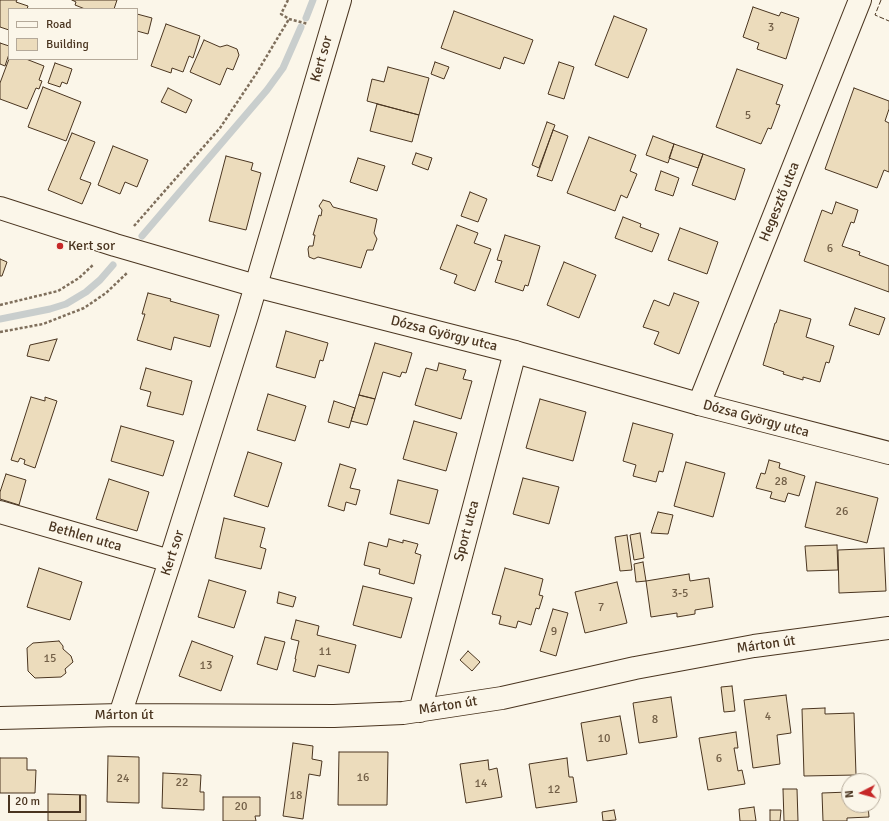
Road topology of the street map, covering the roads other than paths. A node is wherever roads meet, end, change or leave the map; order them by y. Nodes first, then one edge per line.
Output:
1 (340, 0) edge
2 (860, 0) edge
3 (0, 208) edge
4 (256, 286) junction
5 (515, 352) junction
6 (699, 404) junction
7 (889, 453) edge
8 (0, 512) edge
9 (170, 561) junction
10 (889, 628) edge
11 (420, 711) junction
12 (120, 715) junction
13 (0, 718) edge

1 - 4 street, Kert sor
2 - 6 street, Hegesztő utca
3 - 4 street, Dózsa György utca
4 - 5 street, Dózsa György utca
4 - 9 street, Kert sor
5 - 6 street, Dózsa György utca
5 - 11 street, Sport utca
6 - 7 street, Dózsa György utca
8 - 9 street, Bethlen utca
9 - 12 street, Kert sor
10 - 11 street, Márton út
11 - 12 street, Márton út
12 - 13 street, Márton út

